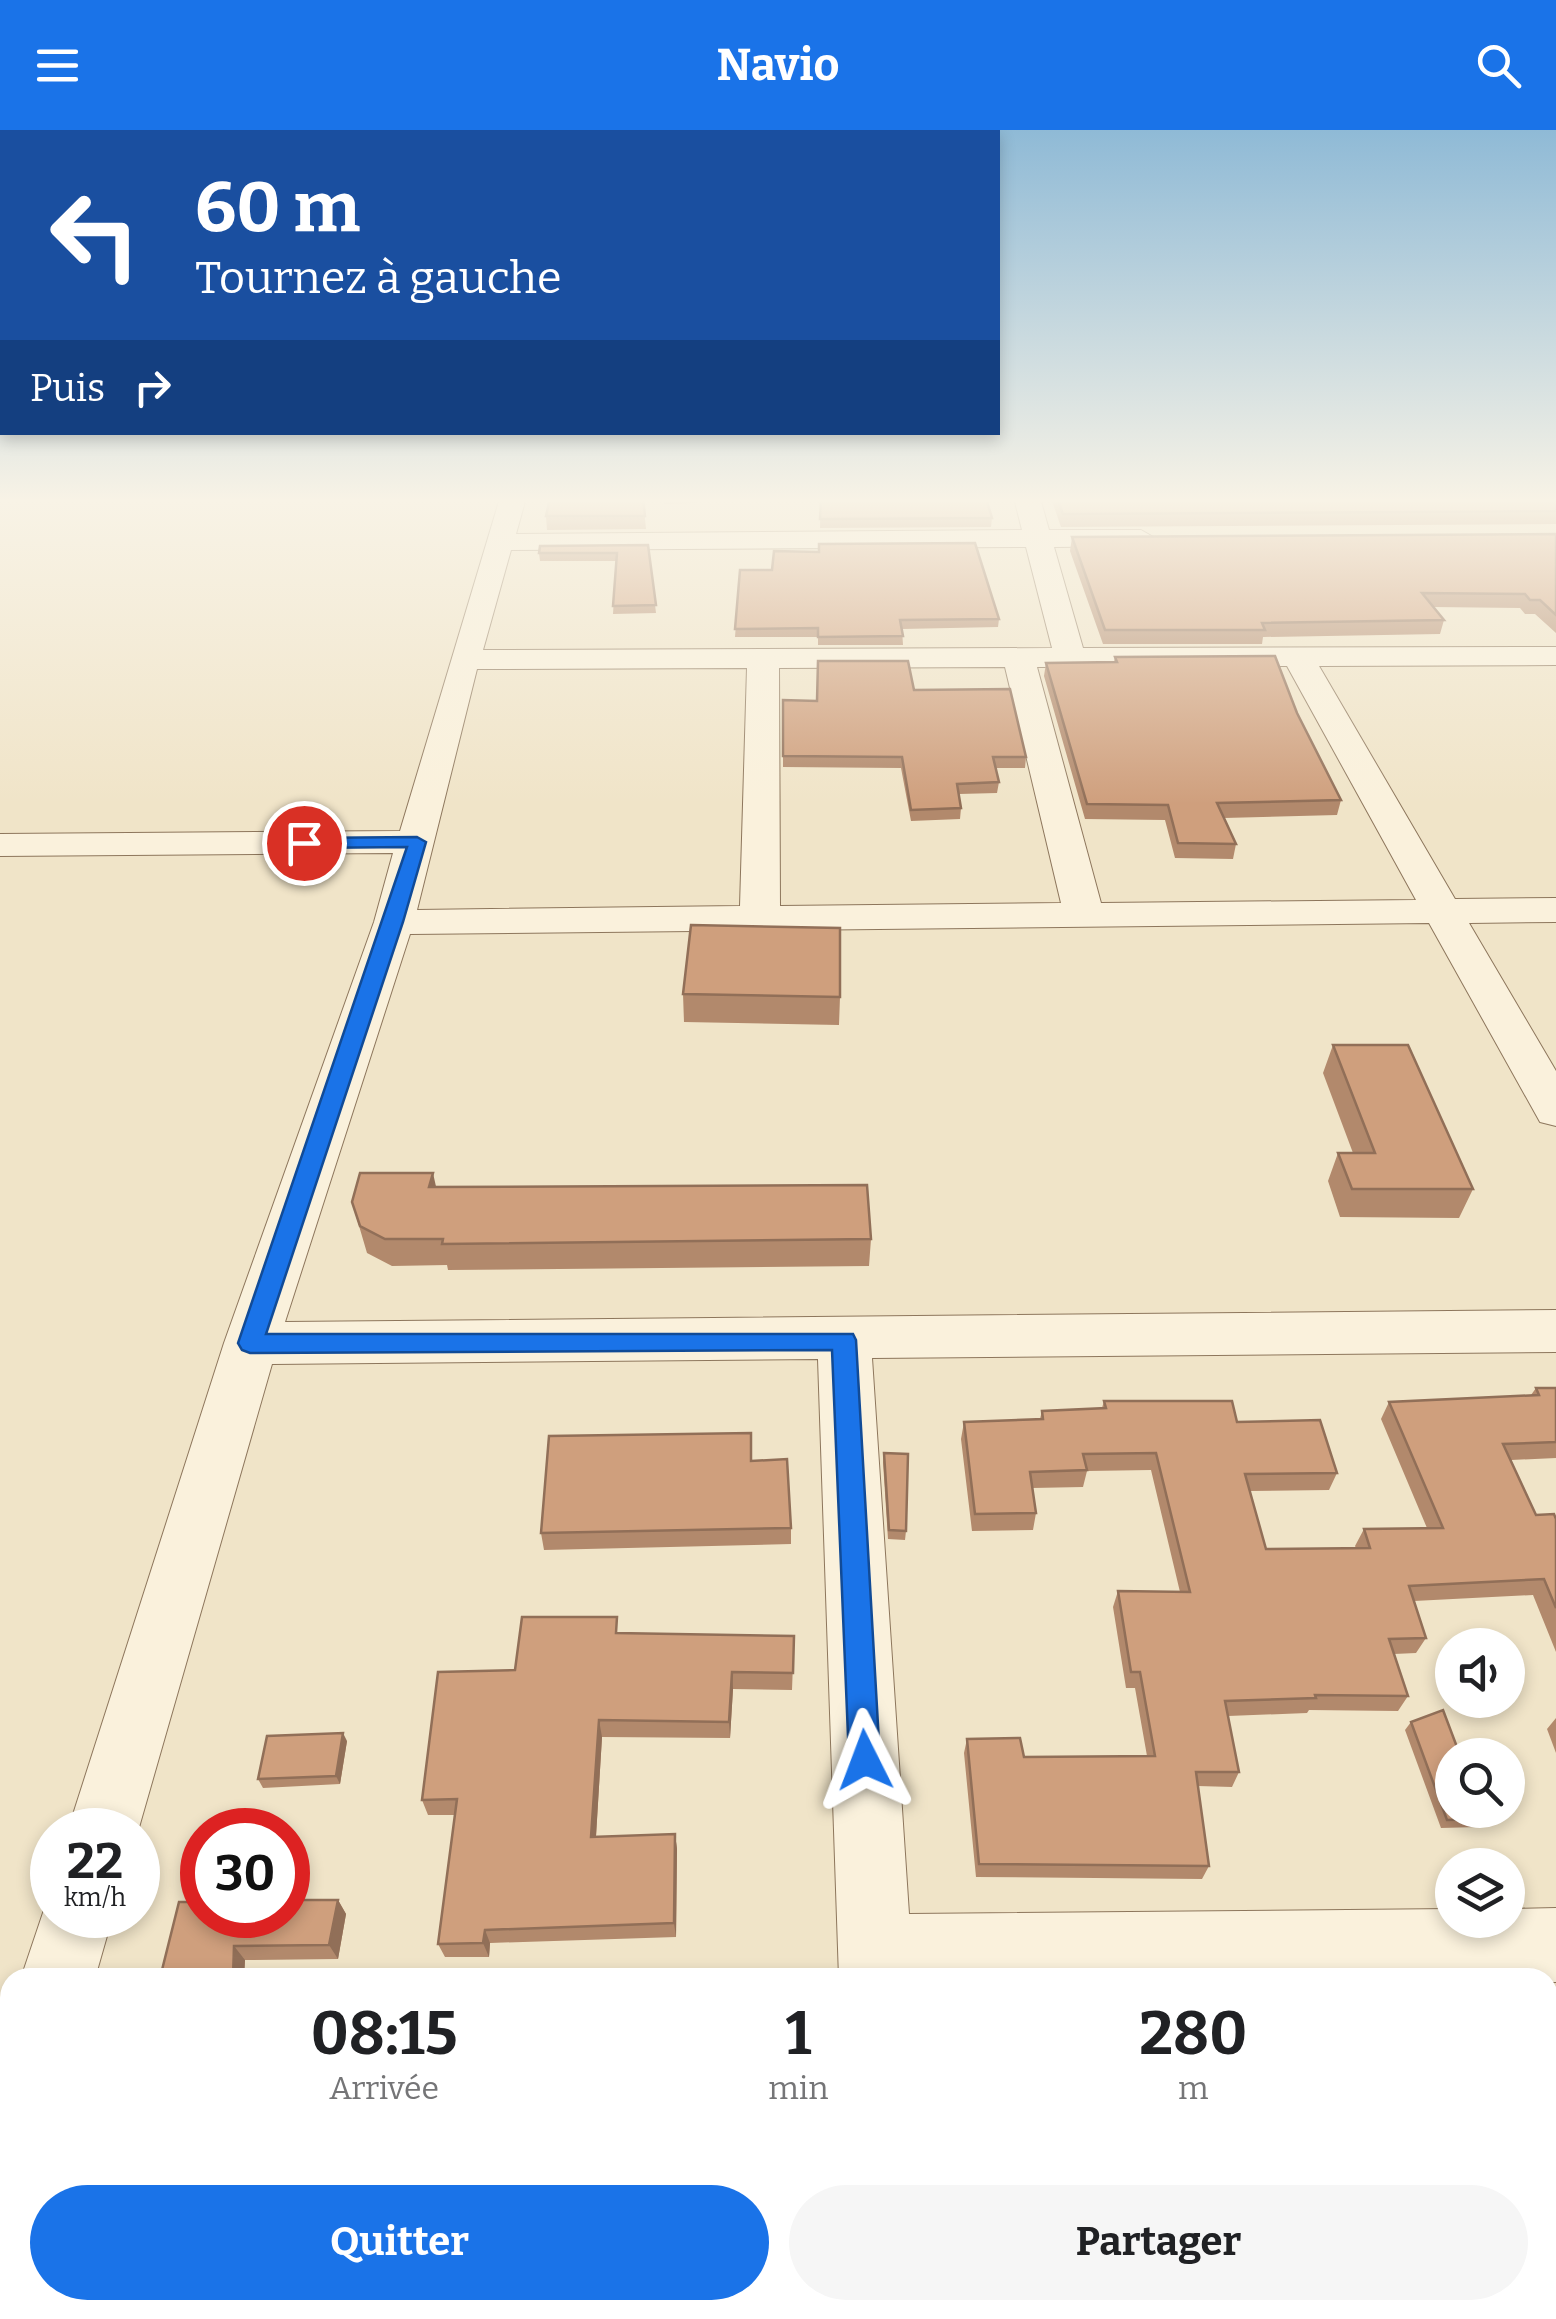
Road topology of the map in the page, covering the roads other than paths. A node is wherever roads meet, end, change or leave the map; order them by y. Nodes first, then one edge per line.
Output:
1 (482, 600) edge
2 (1055, 600) edge
3 (1556, 656) edge
4 (1298, 657) junction
5 (1019, 658) junction
6 (1070, 658) junction
7 (464, 660) junction
8 (763, 660) junction
9 (417, 842) junction
10 (0, 845) edge
11 (1556, 910) edge
12 (1440, 911) junction
13 (1084, 915) junction
14 (760, 918) junction
15 (394, 922) junction
16 (1556, 1111) edge
17 (1556, 1331) edge
18 (844, 1340) junction
19 (250, 1343) junction
20 (110, 1808) edge
21 (70, 1938) edge
22 (1556, 1945) edge
23 (875, 1964) edge
24 (61, 1968) edge

1 - 7 street
2 - 6 street
3 - 4 street
4 - 6 street
4 - 12 street
5 - 6 street
5 - 8 street
5 - 13 street
7 - 8 street
7 - 9 street
8 - 14 street
9 - 10 street
9 - 15 street
11 - 12 street
12 - 13 street
12 - 16 street
13 - 14 street
14 - 15 street
15 - 19 street
17 - 18 street
18 - 19 street
18 - 23 street
19 - 20 street
21 - 24 street
22 - 23 street

